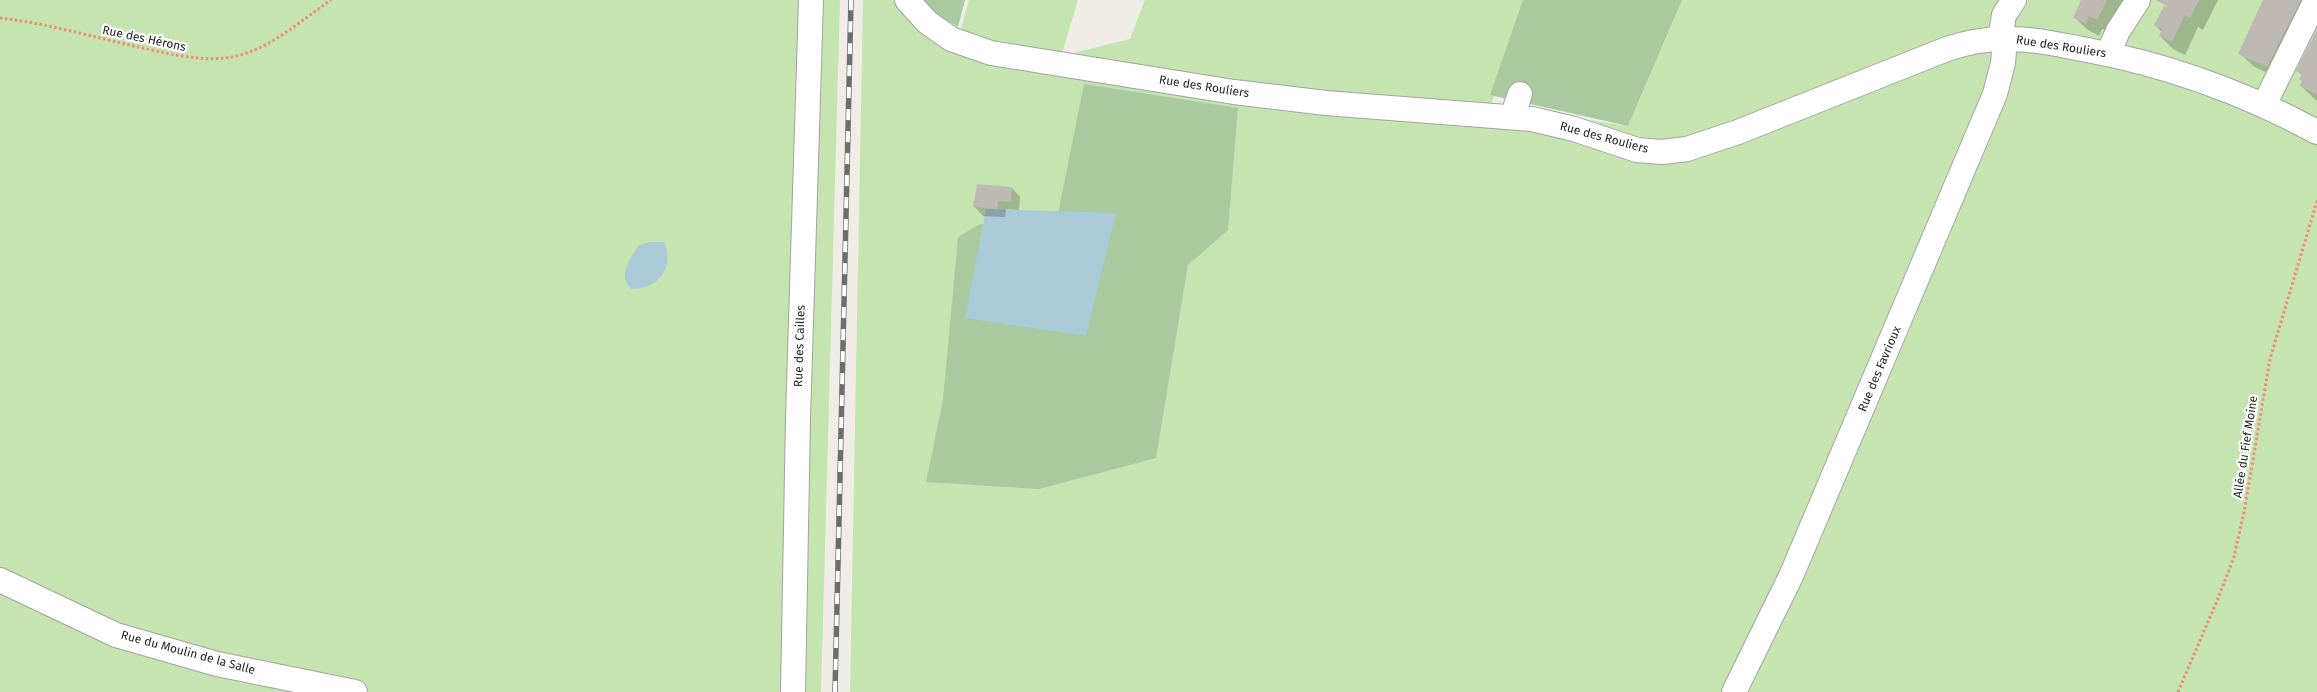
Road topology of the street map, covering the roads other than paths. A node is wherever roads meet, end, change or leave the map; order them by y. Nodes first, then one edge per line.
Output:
1 (811, 0) edge
2 (908, 0) edge
3 (2014, 0) edge
4 (2138, 0) edge
5 (2316, 0) edge
6 (2003, 39) junction
7 (2108, 54) junction
8 (1520, 94) dead end
9 (2264, 105) junction
10 (1512, 117) junction
11 (2317, 132) edge
12 (0, 580) edge
13 (355, 692) edge
14 (793, 692) edge
15 (1734, 692) edge

1 - 14 street, Rue des Cailles
2 - 10 street, Rue des Rouliers
3 - 6 street, Rue des Favrioux
4 - 7 street
5 - 9 street
6 - 7 street, Rue des Rouliers
6 - 10 street, Rue des Rouliers
6 - 15 street, Rue des Favrioux
7 - 9 street, Rue des Rouliers
8 - 10 street
9 - 11 street, Rue des Rouliers
12 - 13 street, Rue du Moulin de la Salle

